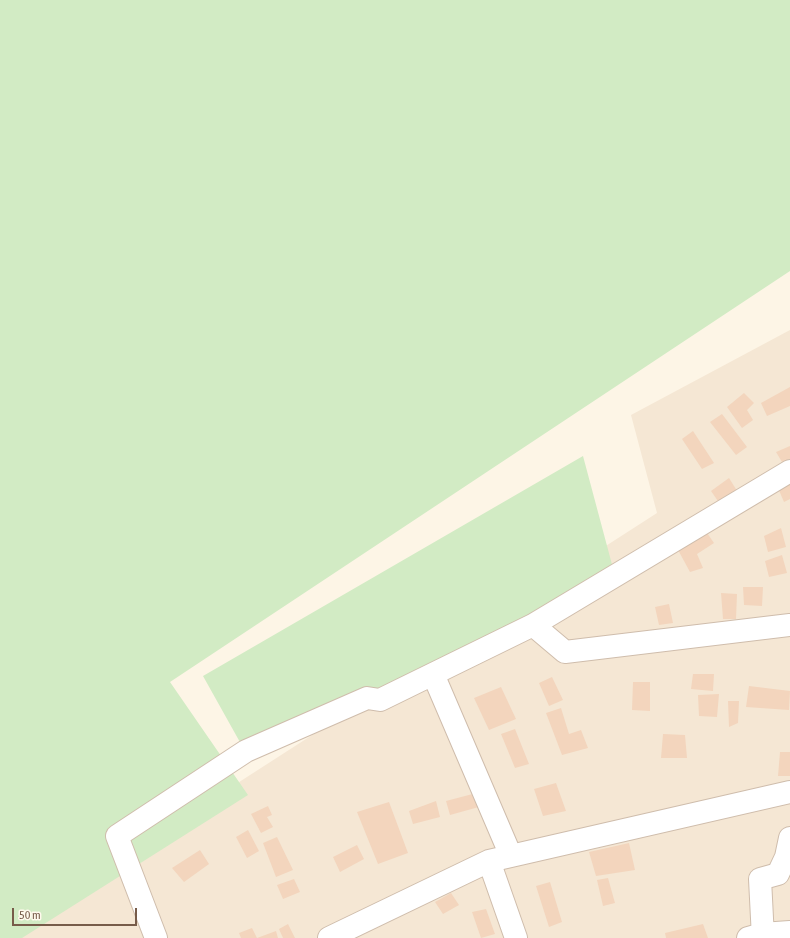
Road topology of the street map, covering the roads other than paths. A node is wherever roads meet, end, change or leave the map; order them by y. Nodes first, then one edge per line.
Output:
1 (790, 471) edge
2 (790, 624) edge
3 (533, 626) junction
4 (433, 674) junction
5 (790, 792) edge
6 (790, 838) edge
7 (511, 856) junction
8 (489, 861) junction
9 (790, 932) edge
10 (757, 937) edge
11 (156, 938) edge
12 (329, 938) edge
13 (516, 938) edge

1 - 3 street
2 - 3 street
3 - 4 street
4 - 7 street
4 - 11 street
5 - 7 street
6 - 10 street
7 - 8 street
8 - 12 street
8 - 13 street
9 - 10 street

